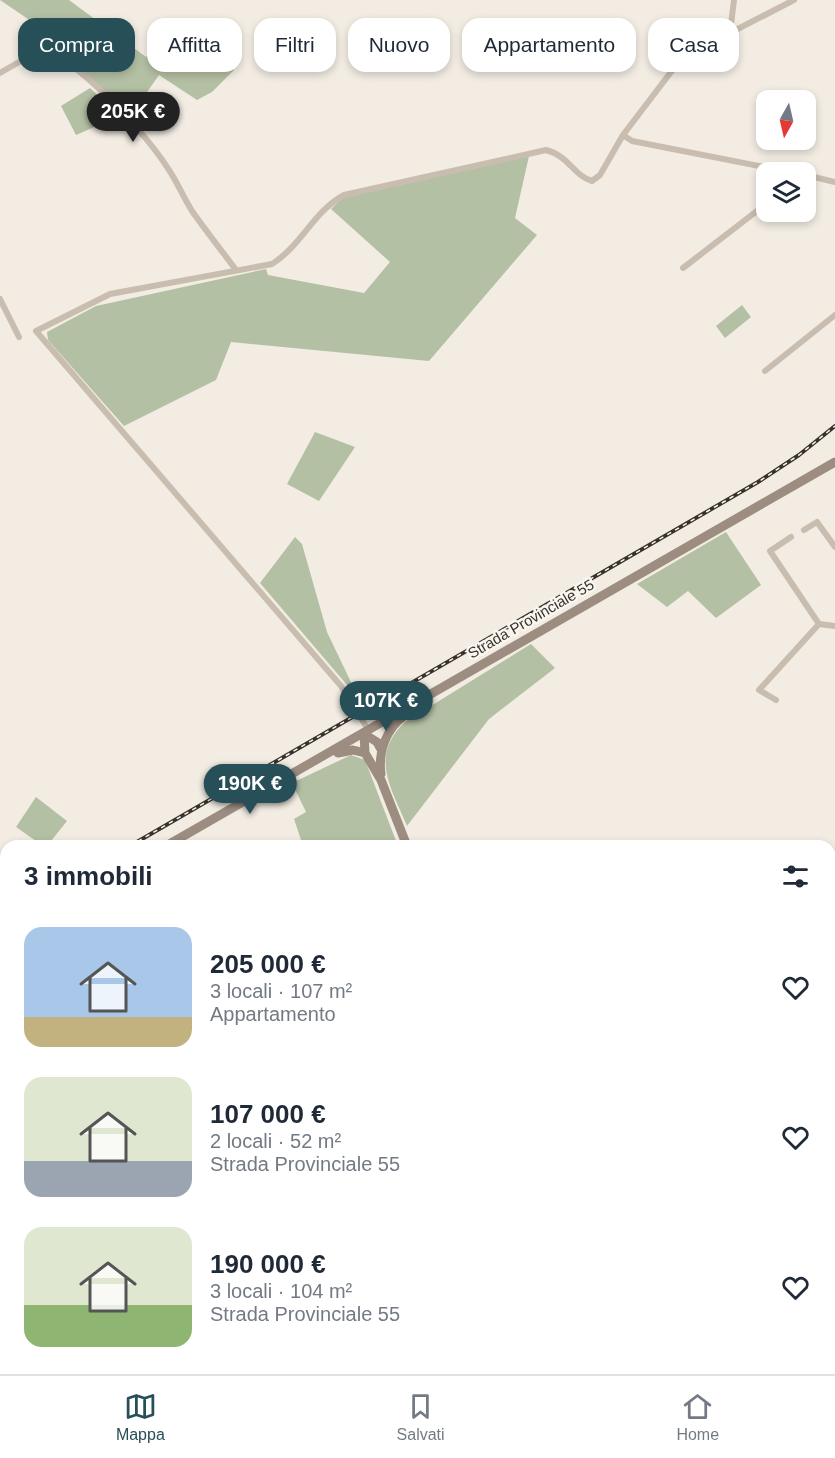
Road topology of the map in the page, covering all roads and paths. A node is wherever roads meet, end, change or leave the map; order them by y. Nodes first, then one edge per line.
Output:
1 (734, 0) edge
2 (794, 0) edge
3 (732, 18) edge
4 (739, 28) edge
5 (671, 72) edge
6 (0, 73) edge
7 (623, 135) junction
8 (756, 165) edge
9 (816, 177) edge
10 (835, 182) edge
11 (756, 212) edge
12 (683, 268) dead end
13 (236, 270) junction
14 (0, 300) edge
15 (835, 315) edge
16 (19, 337) dead end
17 (765, 370) dead end
18 (835, 462) edge
19 (804, 530) dead end
20 (791, 537) dead end
21 (835, 548) edge
22 (819, 624) junction
23 (835, 626) edge
24 (428, 696) junction
25 (776, 700) dead end
26 (367, 732) junction
27 (382, 751) junction
28 (365, 753) junction
29 (320, 759) junction
30 (381, 780) junction
31 (177, 840) edge
32 (405, 840) edge

1 - 3 street
2 - 4 street
5 - 7 street
6 - 13 street
7 - 8 street
7 - 13 street
9 - 10 street
11 - 12 street
13 - 26 street
14 - 16 street
15 - 17 street
18 - 24 main road, Strada Provinciale 55
19 - 21 street
20 - 22 street
22 - 23 street
22 - 25 street
24 - 26 main road, Strada Provinciale 55
24 - 27 main road
26 - 27 main road
26 - 28 main road
26 - 29 main road, Strada Provinciale 55
27 - 30 main road
28 - 29 main road
28 - 30 main road
29 - 31 main road, Strada Provinciale 55
30 - 32 main road

